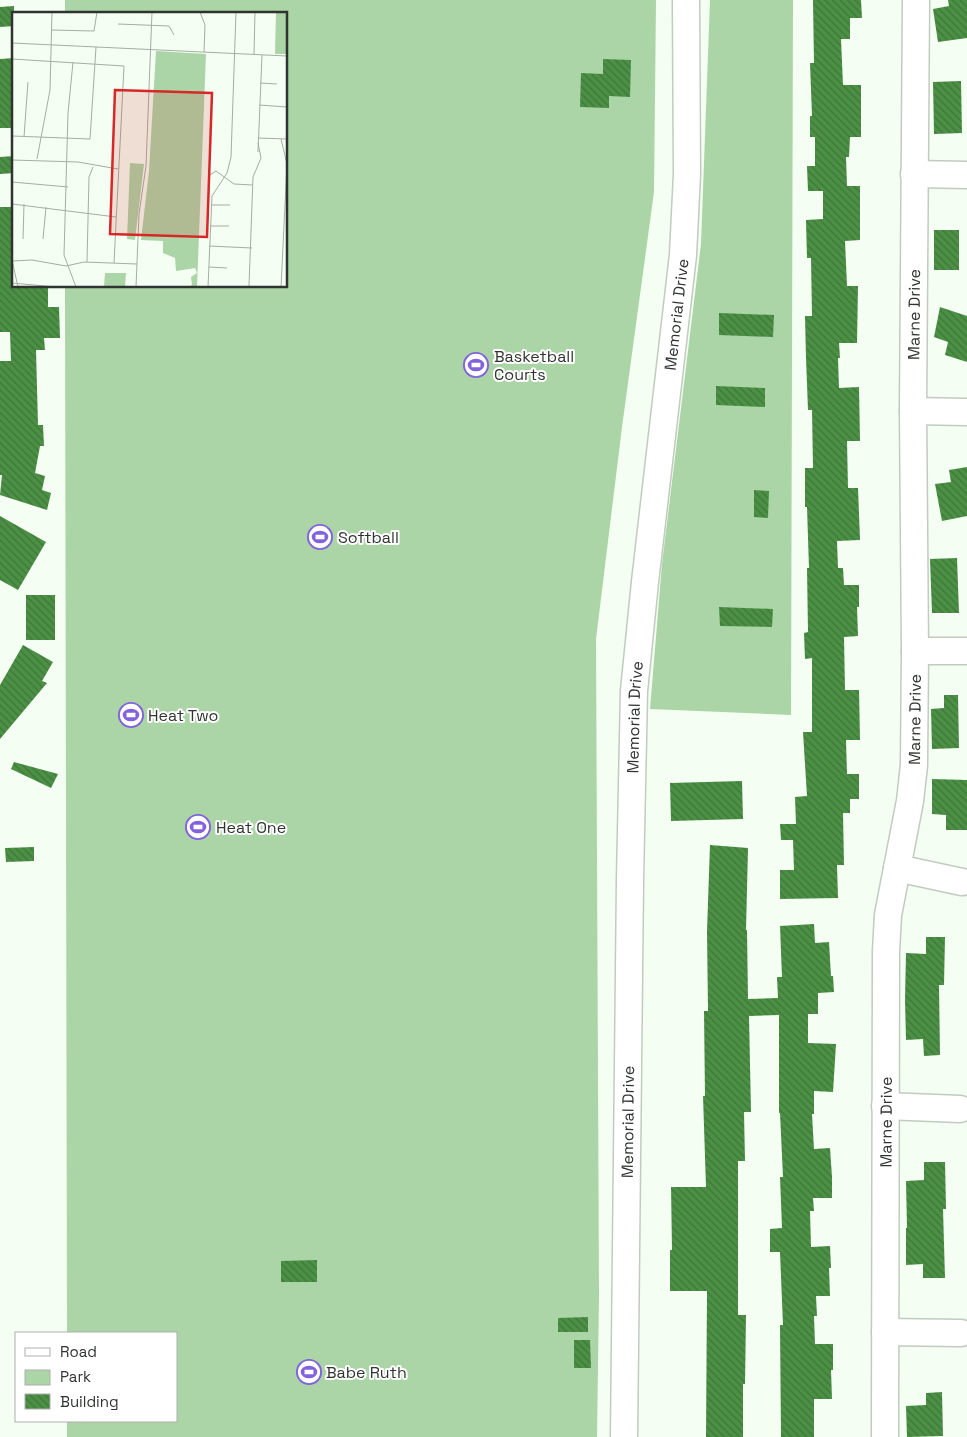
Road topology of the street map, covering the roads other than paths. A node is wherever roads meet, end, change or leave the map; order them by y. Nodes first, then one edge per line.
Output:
1 (686, 0) edge
2 (916, 0) edge
3 (914, 174) junction
4 (967, 175) edge
5 (913, 411) junction
6 (966, 412) dead end
7 (914, 651) junction
8 (967, 651) edge
9 (897, 868) junction
10 (962, 882) dead end
11 (885, 1106) junction
12 (960, 1109) dead end
13 (885, 1332) junction
14 (961, 1333) dead end
15 (624, 1437) edge
16 (885, 1437) edge

1 - 15 street, Memorial Drive
2 - 3 street, Marne Drive
3 - 4 street
3 - 5 street, Marne Drive
5 - 6 street
5 - 7 street, Marne Drive
7 - 8 street
7 - 9 street, Marne Drive
9 - 10 street
9 - 11 street, Marne Drive
11 - 12 street
11 - 13 street, Marne Drive
13 - 14 street
13 - 16 street, Marne Drive

